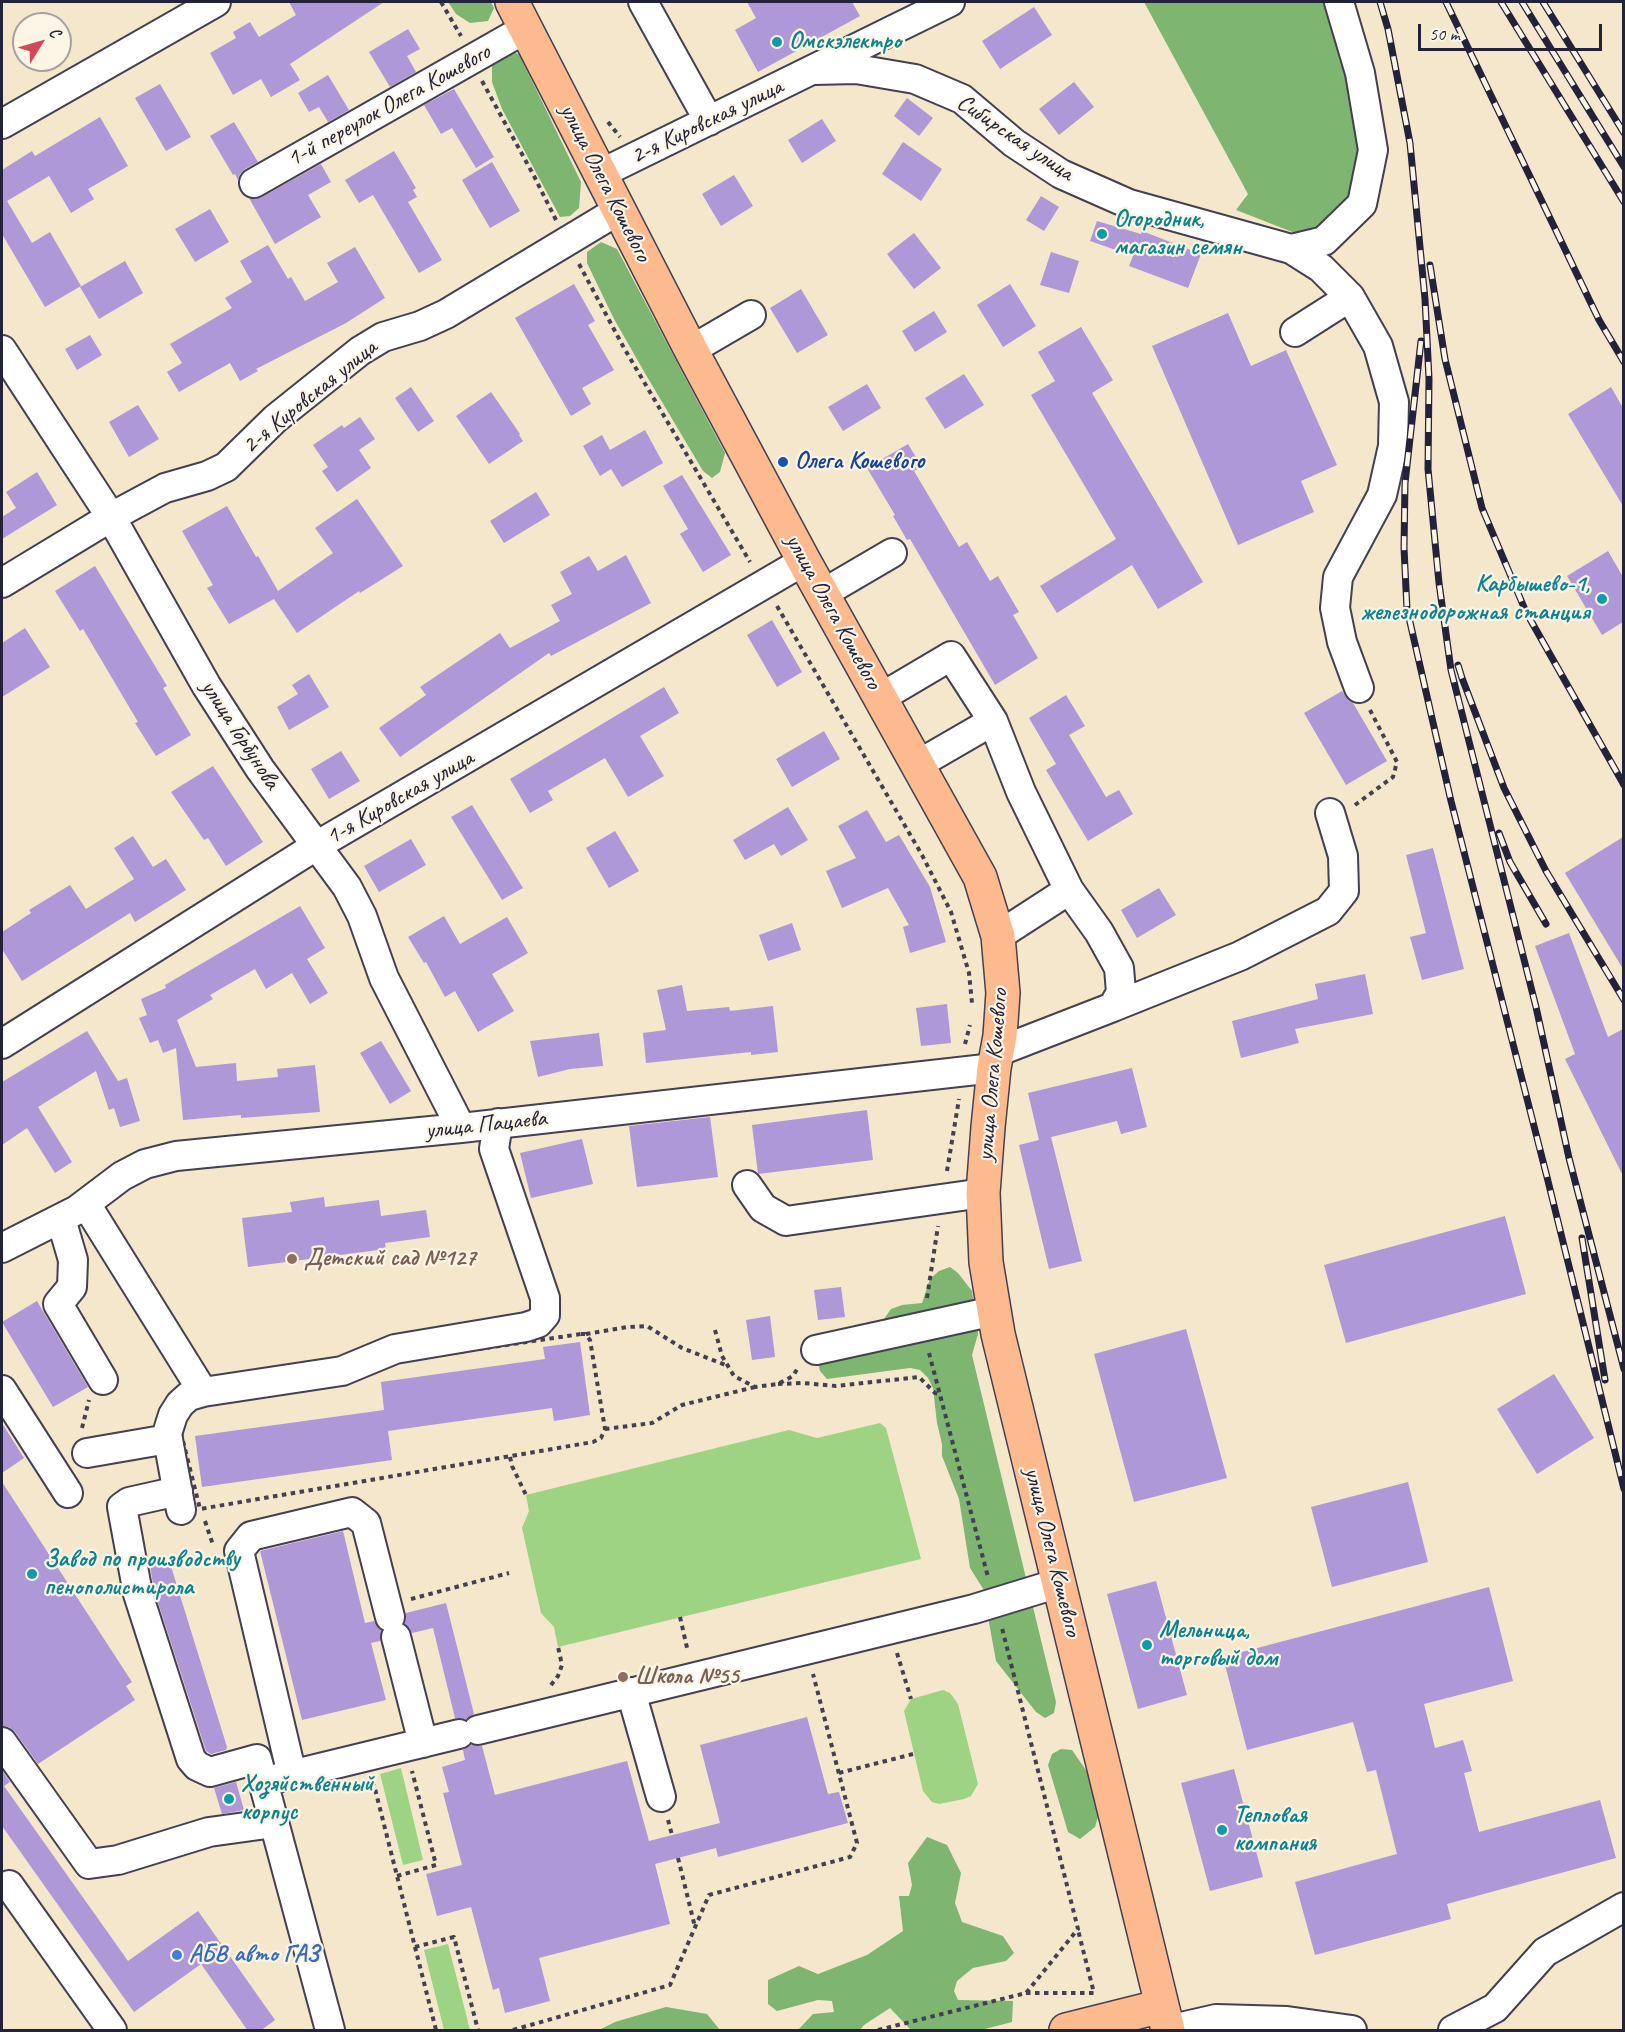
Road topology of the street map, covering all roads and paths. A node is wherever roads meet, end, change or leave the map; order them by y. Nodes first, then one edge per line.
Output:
1 (216, 2) edge
2 (441, 2) edge
3 (643, 2) edge
4 (950, 2) edge
5 (1339, 2) edge
6 (518, 15) edge
7 (471, 60) junction
8 (813, 70) junction
9 (709, 121) junction
10 (2, 124) edge
11 (600, 174) junction
12 (254, 183) dead end
13 (620, 210) junction
14 (566, 242) junction
15 (1291, 249) junction
16 (1350, 297) junction
17 (751, 315) dead end
18 (1295, 332) dead end
19 (2, 350) edge
20 (691, 350) junction
21 (111, 517) junction
22 (892, 553) dead end
23 (804, 561) junction
24 (2, 583) edge
25 (764, 584) junction
26 (822, 594) junction
27 (1359, 688) joint
28 (880, 698) junction
29 (993, 721) junction
30 (917, 765) junction
31 (1331, 817) joint
32 (316, 846) junction
33 (1069, 890) junction
34 (998, 936) junction
35 (972, 1005) dead end
36 (1113, 1007) junction
37 (973, 1016) dead end
38 (2, 1044) edge
39 (996, 1060) junction
40 (957, 1072) junction
41 (498, 1124) junction
42 (462, 1128) junction
43 (747, 1185) dead end
44 (983, 1193) junction
45 (86, 1204) junction
46 (61, 1219) junction
47 (2, 1248) edge
48 (994, 1311) junction
49 (715, 1330) dead end
50 (585, 1334) junction
51 (816, 1350) joint
52 (728, 1366) junction
53 (102, 1380) joint
54 (778, 1384) junction
55 (755, 1387) junction
56 (2, 1390) edge
57 (203, 1392) junction
58 (940, 1394) dead end
59 (605, 1429) junction
60 (168, 1438) junction
61 (87, 1454) joint
62 (510, 1457) junction
63 (68, 1493) dead end
64 (526, 1495) dead end
65 (509, 1573) dead end
66 (1059, 1583) junction
67 (680, 1617) dead end
68 (391, 1620) junction
69 (895, 1643) dead end
70 (558, 1647) dead end
71 (807, 1650) junction
72 (689, 1655) dead end
73 (631, 1692) junction
74 (911, 1699) dead end
75 (535, 1716) junction
76 (2, 1742) edge
77 (417, 1754) junction
78 (913, 1754) dead end
79 (260, 1770) junction
80 (839, 1773) junction
81 (292, 1774) junction
82 (371, 1775) dead end
83 (661, 1797) dead end
84 (274, 1823) junction
85 (678, 1858) dead end
86 (397, 1875) junction
87 (9, 1885) dead end
88 (1623, 1907) edge
89 (695, 1927) junction
90 (1078, 1929) dead end
91 (415, 1947) junction
92 (1026, 1993) dead end
93 (1166, 2022) edge
94 (329, 2030) edge
95 (112, 2031) edge
96 (436, 2031) edge
97 (478, 2031) edge
98 (513, 2031) edge
99 (1066, 2031) edge
100 (1352, 2031) edge
101 (1453, 2031) edge

1 - 10 street
2 - 7 path
3 - 9 street
4 - 8 street, 2-я Кировская улица
5 - 15 street
6 - 7 street, 1-й переулок Олега Кошевого
6 - 11 main road, улица Олега Кошевого
7 - 12 street, 1-й переулок Олега Кошевого
7 - 14 path
8 - 9 street, 2-я Кировская улица
8 - 15 street, Сибирская улица
9 - 11 street, 2-я Кировская улица
11 - 13 main road, улица Олега Кошевого
13 - 14 street, 2-я Кировская улица
13 - 20 main road, улица Олега Кошевого
14 - 21 street, 2-я Кировская улица
14 - 25 path
15 - 16 street, Сибирская улица
16 - 18 street
16 - 27 street, Сибирская улица
17 - 20 street
19 - 21 street, улица Горбунова
20 - 23 main road, улица Олега Кошевого
21 - 24 street, 2-я Кировская улица
21 - 32 street, улица Горбунова
22 - 26 street
23 - 25 street, 1-я Кировская улица
23 - 26 main road, улица Олега Кошевого
25 - 32 street, 1-я Кировская улица
25 - 35 path
26 - 28 main road, улица Олега Кошевого
27 - 31 path
28 - 29 street
28 - 30 main road, улица Олега Кошевого
29 - 30 street
29 - 33 street
30 - 34 main road, улица Олега Кошевого
31 - 36 street, улица Пацаева
32 - 38 street, 1-я Кировская улица
32 - 42 street, улица Горбунова
33 - 34 street
33 - 36 street
34 - 39 main road, улица Олега Кошевого
36 - 39 street, улица Пацаева
37 - 40 path
39 - 40 street, улица Пацаева
39 - 44 main road, улица Олега Кошевого
40 - 41 street, улица Пацаева
41 - 42 street, улица Пацаева
41 - 57 street
42 - 45 street, улица Пацаева
43 - 44 street
44 - 48 main road, улица Олега Кошевого
45 - 46 street, улица Пацаева
45 - 57 street
46 - 47 street, улица Пацаева
46 - 53 street
48 - 51 street
48 - 66 main road, улица Олега Кошевого
49 - 52 path
50 - 52 path
50 - 59 path
50 - 62 path
51 - 54 path
52 - 55 path
53 - 61 path
54 - 55 path
54 - 58 path
55 - 59 path
56 - 63 street
57 - 60 street
59 - 62 path
60 - 61 street
60 - 79 street
62 - 64 path
65 - 68 path
66 - 71 street
66 - 93 main road, улица Олега Кошевого
67 - 72 path
68 - 77 street
68 - 81 street
69 - 74 path
70 - 75 path
71 - 73 street
71 - 80 path
73 - 75 street
73 - 83 street
75 - 77 street
76 - 84 street
77 - 81 street
77 - 86 path
78 - 80 path
79 - 81 street
79 - 84 street
80 - 89 path
82 - 86 path
84 - 94 street
85 - 89 path
86 - 91 path
87 - 95 street
88 - 101 street
89 - 98 path
90 - 92 path
91 - 96 path
91 - 97 path
93 - 99 main road
93 - 100 street

